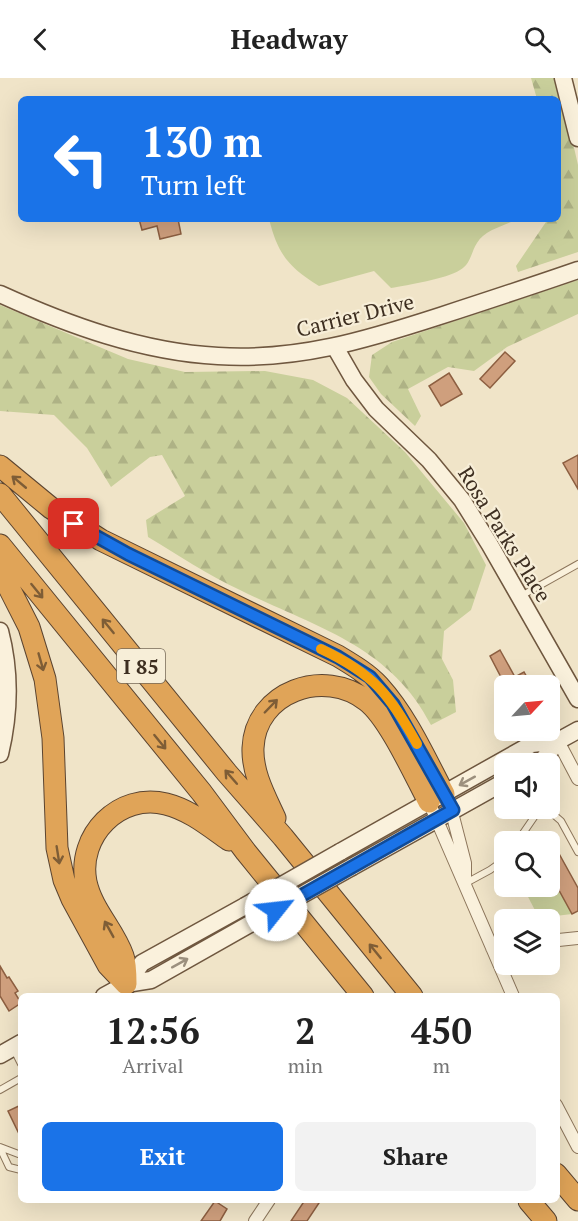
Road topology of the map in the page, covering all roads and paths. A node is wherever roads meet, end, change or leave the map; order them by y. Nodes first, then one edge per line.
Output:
1 (563, 78) edge
2 (578, 138) edge
3 (578, 270) edge
4 (0, 294) edge
5 (335, 348) junction
6 (0, 466) edge
7 (0, 494) edge
8 (0, 545) edge
9 (578, 564) edge
10 (0, 570) edge
11 (520, 597) junction
12 (0, 631) edge
13 (3, 661) edge
14 (578, 699) edge
15 (578, 730) edge
16 (560, 740) edge
17 (558, 741) junction
18 (548, 753) edge
19 (0, 754) edge
20 (578, 779) edge
21 (494, 786) edge
22 (441, 806) junction
23 (558, 819) edge
24 (283, 837) junction
25 (246, 852) junction
26 (578, 852) edge
27 (494, 867) edge
28 (466, 883) junction
29 (578, 938) edge
30 (494, 940) edge
31 (560, 940) edge
32 (506, 975) edge
33 (128, 987) junction
34 (112, 993) edge
35 (361, 993) edge
36 (410, 993) edge
37 (512, 993) edge
38 (18, 1080) edge
39 (0, 1090) edge
40 (560, 1113) edge
41 (0, 1147) edge
42 (578, 1147) edge
43 (18, 1154) edge
44 (18, 1169) edge
45 (560, 1179) edge
46 (578, 1200) edge
47 (267, 1203) edge
48 (531, 1203) edge
49 (531, 1203) edge
50 (255, 1221) edge
51 (540, 1221) edge
52 (546, 1221) edge

1 - 2 street
3 - 5 street, Carrier Drive
4 - 5 street, Carrier Drive
5 - 11 street, Rosa Parks Place
22 -> 6 highway
24 -> 7 highway, I 85
8 -> 25 highway, I 85
9 - 11 lane
10 -> 33 highway
11 - 14 street, Rosa Parks Place
12 - 13 street
13 - 19 street
15 - 16 street
17 - 18 street
17 - 20 street
17 -> 22 street
21 - 22 street
24 -> 22 highway
22 - 28 street
22 - 28 street
33 -> 22 street, bridge
22 - 33 street, bridge
23 - 26 lane
36 -> 24 highway, I 85
33 -> 25 highway
25 - 35 highway, I 85
27 - 28 lane
28 - 30 street
29 - 31 street
32 - 37 street
33 - 34 street
38 - 39 lane
40 - 42 street
41 - 43 lane
41 - 44 lane
45 - 46 highway
47 - 50 street
48 - 51 highway
49 - 52 highway

